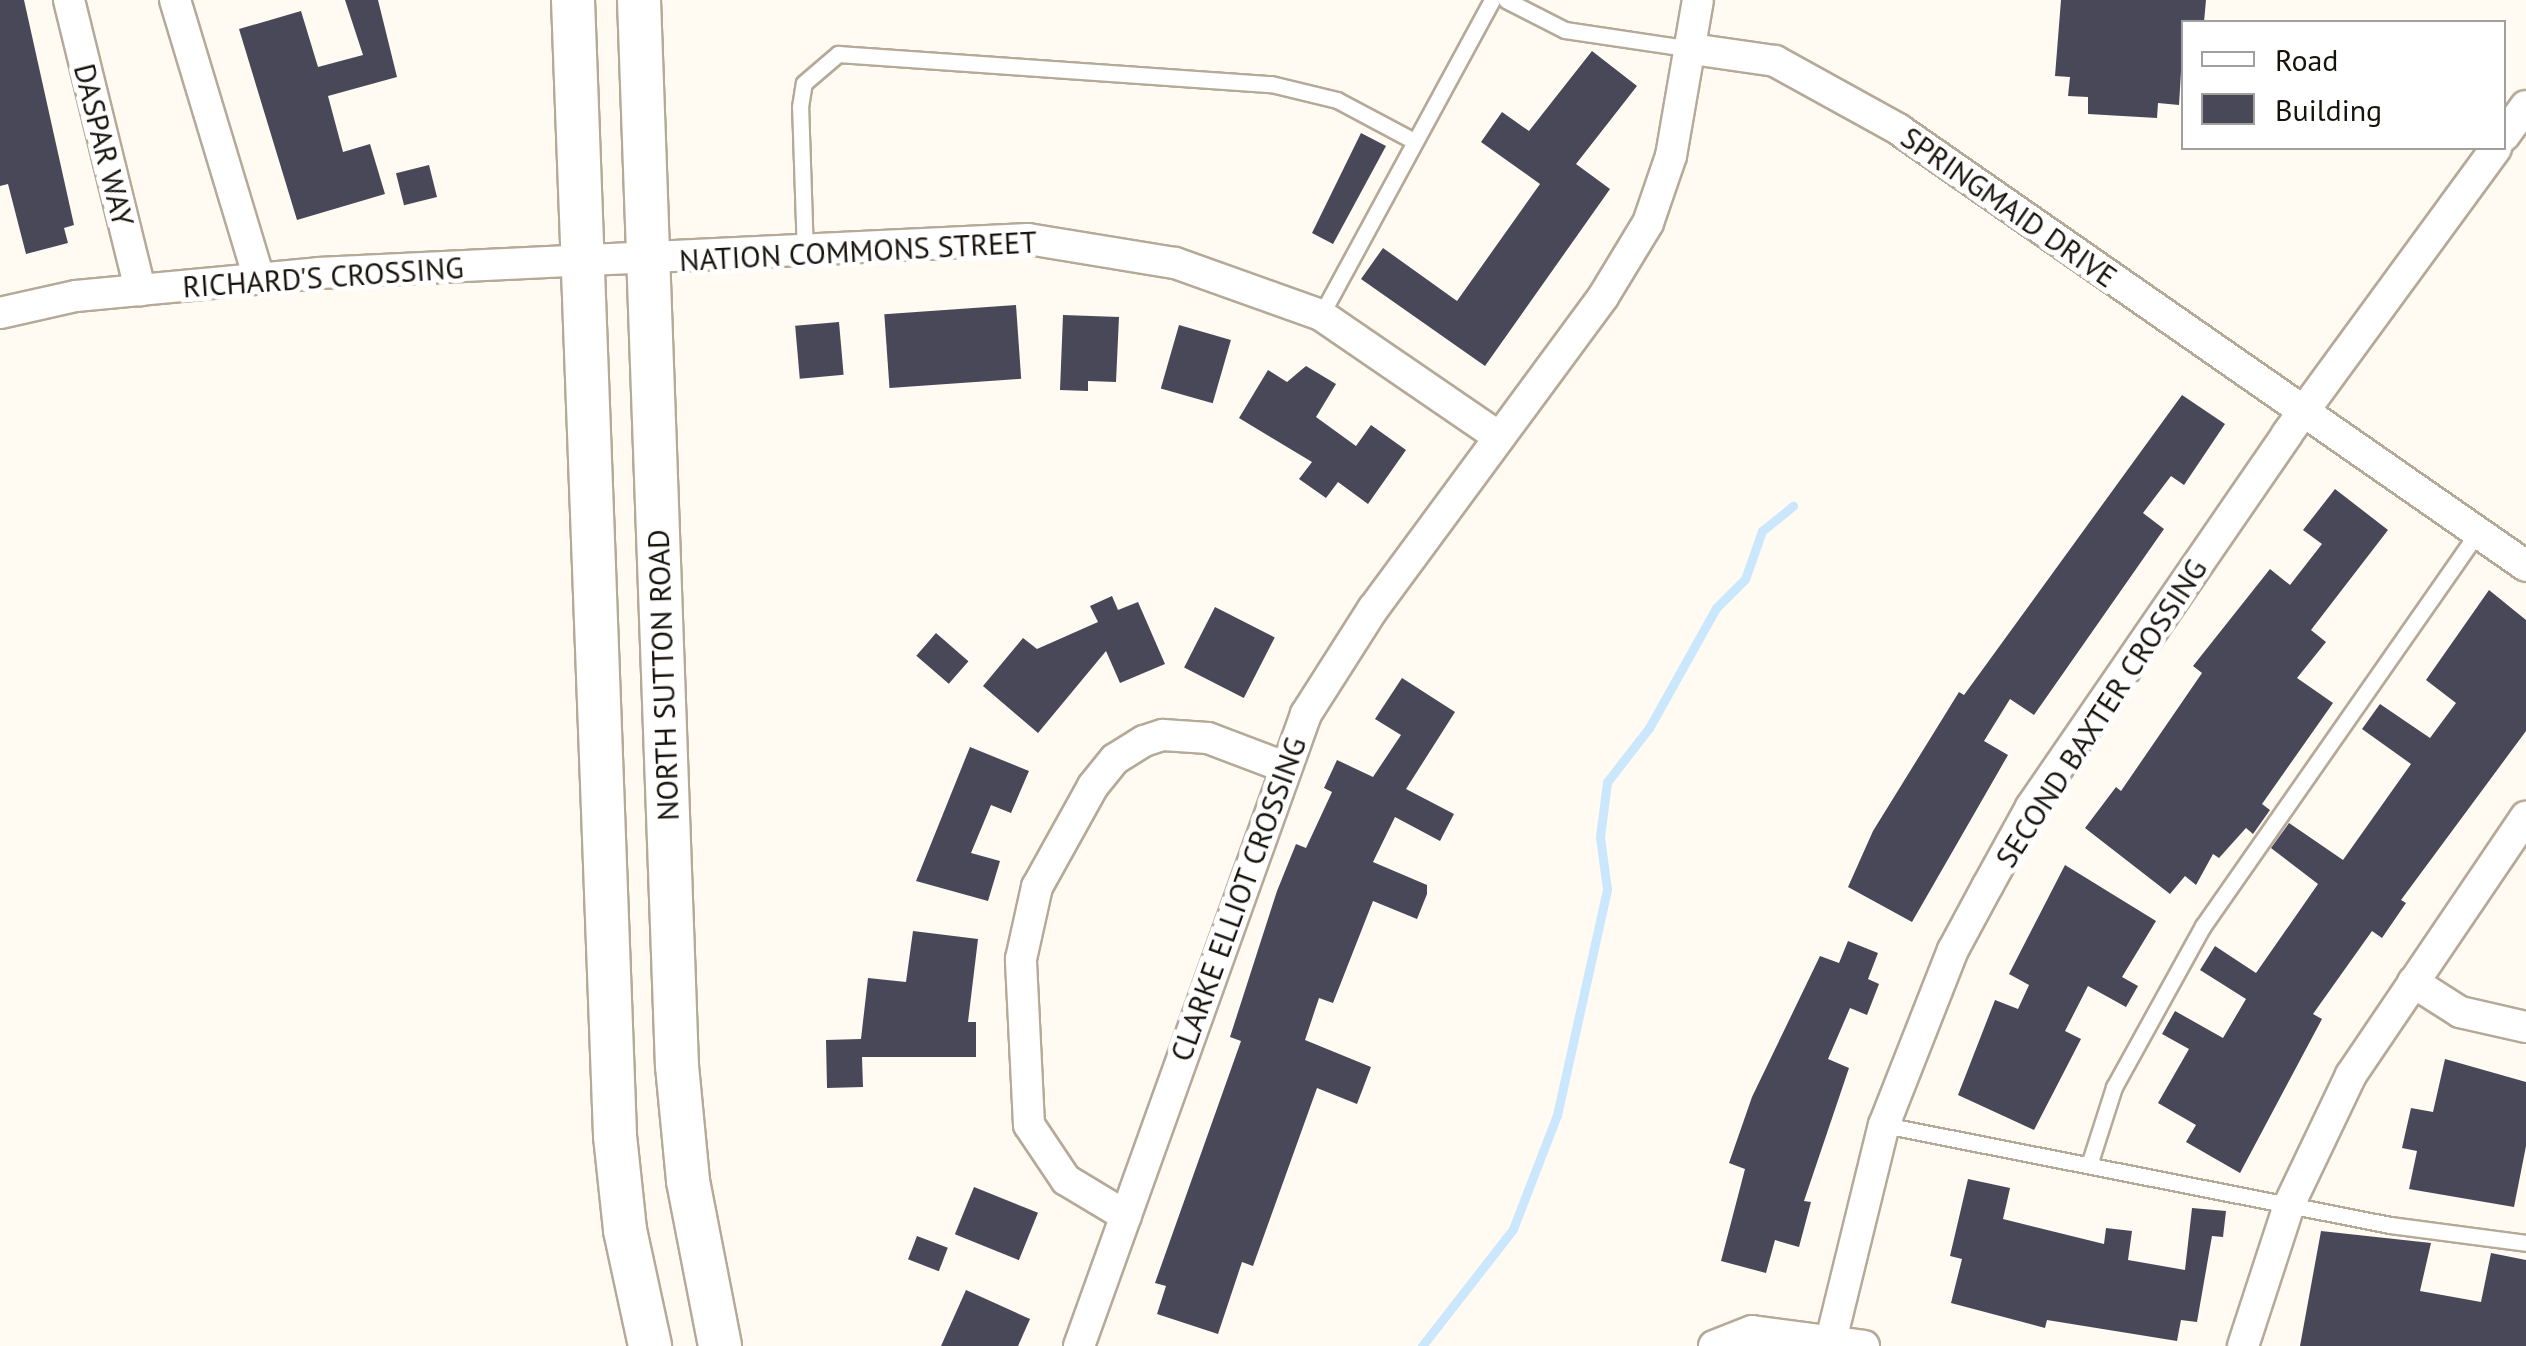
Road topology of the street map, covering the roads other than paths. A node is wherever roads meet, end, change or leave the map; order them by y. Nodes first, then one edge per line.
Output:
1 (69, 0) edge
2 (175, 0) edge
3 (573, 0) edge
4 (639, 0) edge
5 (1492, 0) edge
6 (1506, 0) edge
7 (1698, 0) edge
8 (1692, 49) junction
9 (2526, 106) edge
10 (2506, 133) edge
11 (1414, 141) junction
12 (2495, 150) edge
13 (805, 254) junction
14 (648, 260) junction
15 (581, 263) junction
16 (259, 279) junction
17 (140, 290) junction
18 (0, 312) edge
19 (1321, 315) junction
20 (2304, 413) junction
21 (1498, 437) junction
22 (2478, 532) junction
23 (2526, 566) edge
24 (1282, 766) junction
25 (2526, 818) edge
26 (2412, 982) junction
27 (2526, 1026) edge
28 (1884, 1125) junction
29 (2089, 1166) junction
30 (2289, 1205) junction
31 (1126, 1216) junction
32 (2526, 1243) edge
33 (1831, 1340) junction
34 (650, 1346) edge
35 (720, 1346) edge
36 (1079, 1346) edge
37 (1714, 1346) edge
38 (1864, 1346) edge
39 (2243, 1346) edge

1 - 17 street, DASPAR WAY
2 - 16 street
3 - 15 main road
4 - 14 main road, NORTH SUTTON ROAD
5 - 11 lane
6 - 8 lane
7 - 8 street, CLARKE ELLIOT CROSSING
8 - 20 street, SPRINGMAID DRIVE
8 - 21 street, CLARKE ELLIOT CROSSING
9 - 10 street
11 - 13 lane
11 - 19 lane
12 - 20 street, SECOND BAXTER CROSSING
13 - 14 street, NATION COMMONS STREET
13 - 19 street, NATION COMMONS STREET
14 - 15 street, RICHARD'S CROSSING
14 - 35 main road, NORTH SUTTON ROAD
15 - 16 street, RICHARD'S CROSSING
15 - 34 main road
16 - 17 street, RICHARD'S CROSSING
17 - 18 street, RICHARD'S CROSSING
19 - 21 street, NATION COMMONS STREET
20 - 22 street, SPRINGMAID DRIVE
20 - 28 street, SECOND BAXTER CROSSING
21 - 24 street, CLARKE ELLIOT CROSSING
22 - 23 street, SPRINGMAID DRIVE
22 - 29 lane
24 - 31 street, CLARKE ELLIOT CROSSING
24 - 31 street
25 - 26 street
26 - 27 street
26 - 30 street
28 - 29 lane
28 - 33 street, SECOND BAXTER CROSSING
29 - 30 lane
30 - 32 lane
30 - 39 street
31 - 36 street, CLARKE ELLIOT CROSSING
33 - 37 street
33 - 38 street

